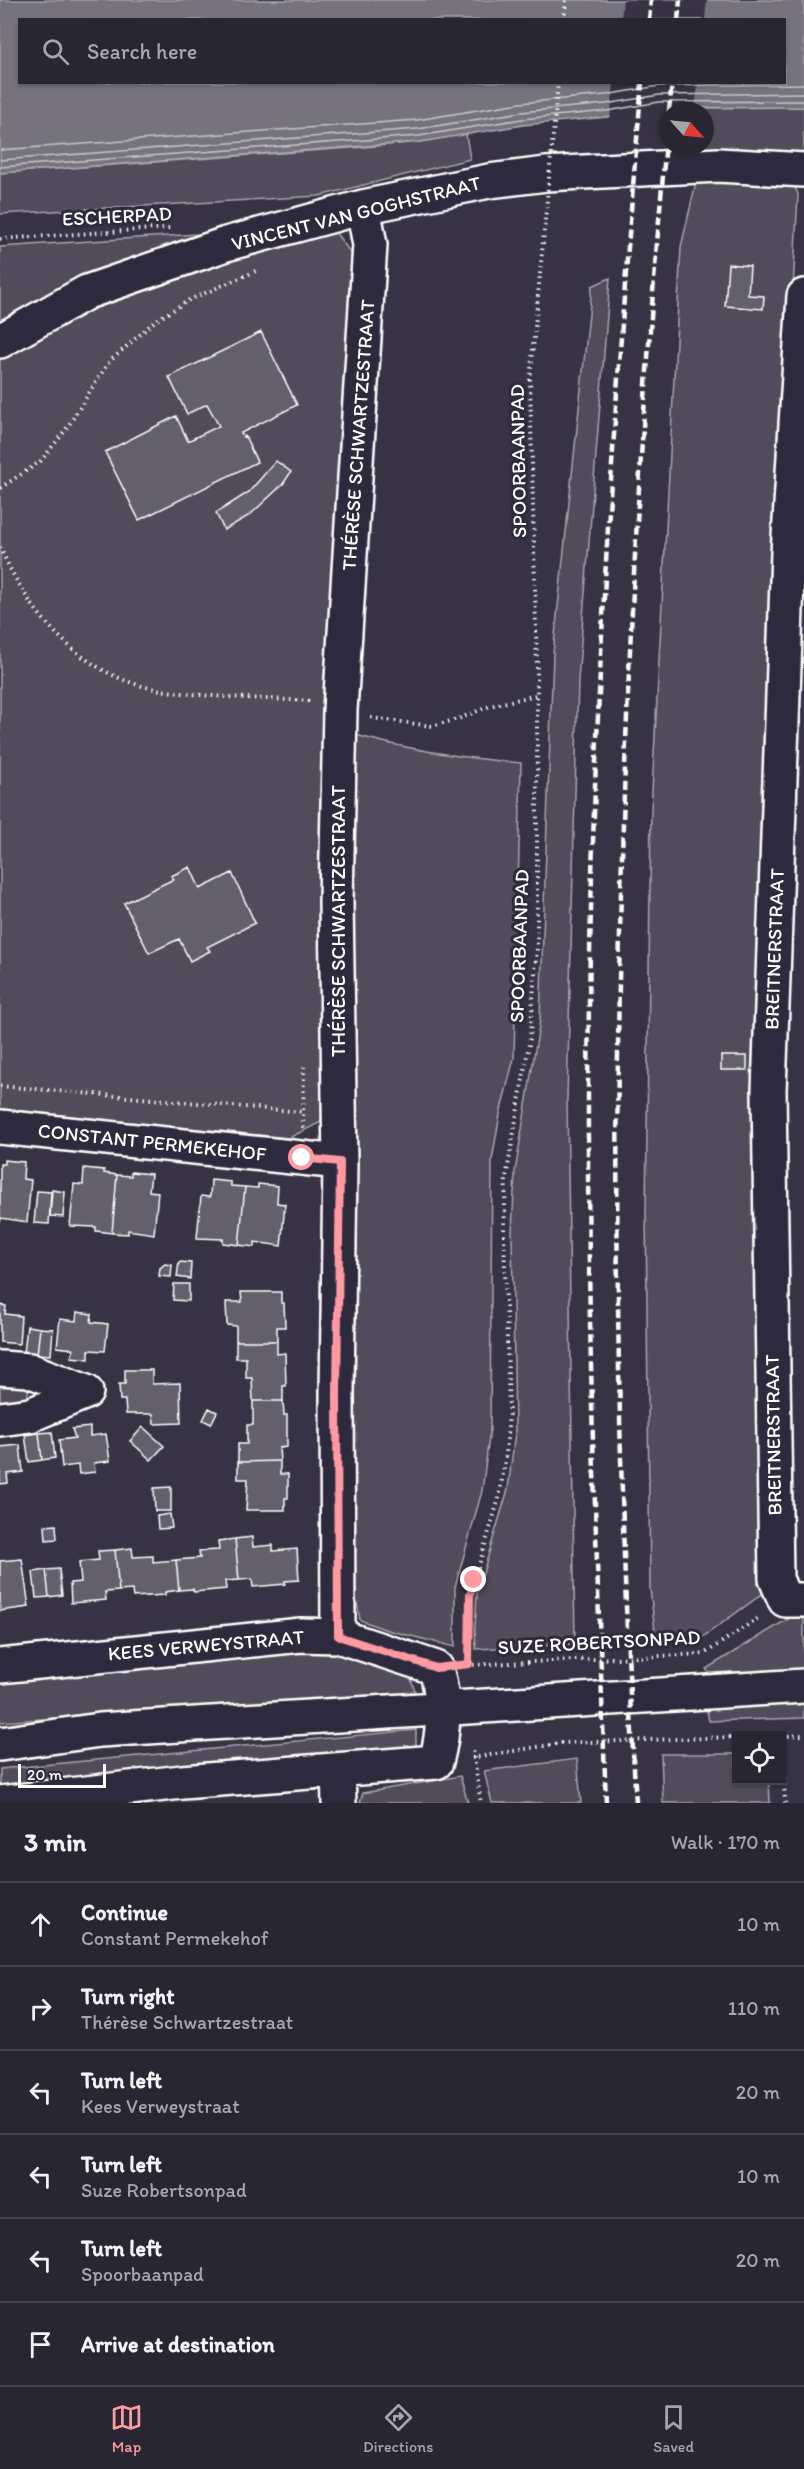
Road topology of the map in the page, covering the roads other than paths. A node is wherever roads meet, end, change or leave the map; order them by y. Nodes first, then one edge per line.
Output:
1 (804, 170) edge
2 (363, 207) junction
3 (804, 296) edge
4 (0, 341) edge
5 (796, 553) edge
6 (0, 1126) edge
7 (340, 1162) junction
8 (0, 1368) edge
9 (0, 1419) edge
10 (795, 1600) edge
11 (338, 1636) junction
12 (0, 1666) edge
13 (804, 1686) edge
14 (456, 1709) junction
15 (0, 1744) edge
16 (338, 1770) junction
17 (32, 1801) edge
18 (0, 1803) edge
19 (339, 1803) edge

1 - 2 street, VINCENT VAN GOGHSTRAAT
2 - 4 street, VINCENT VAN GOGHSTRAAT
2 - 7 street, THÉRÈSE SCHWARTZESTRAAT
3 - 5 street, BREITNERSTRAAT
5 - 10 street, BREITNERSTRAAT
6 - 7 street, CONSTANT PERMEKEHOF
7 - 11 street, THÉRÈSE SCHWARTZESTRAAT
8 - 9 street
11 - 12 street, KEES VERWEYSTRAAT
11 - 14 street, KEES VERWEYSTRAAT
13 - 14 street
14 - 15 street
14 - 16 street
16 - 17 street
16 - 19 street
17 - 18 street

